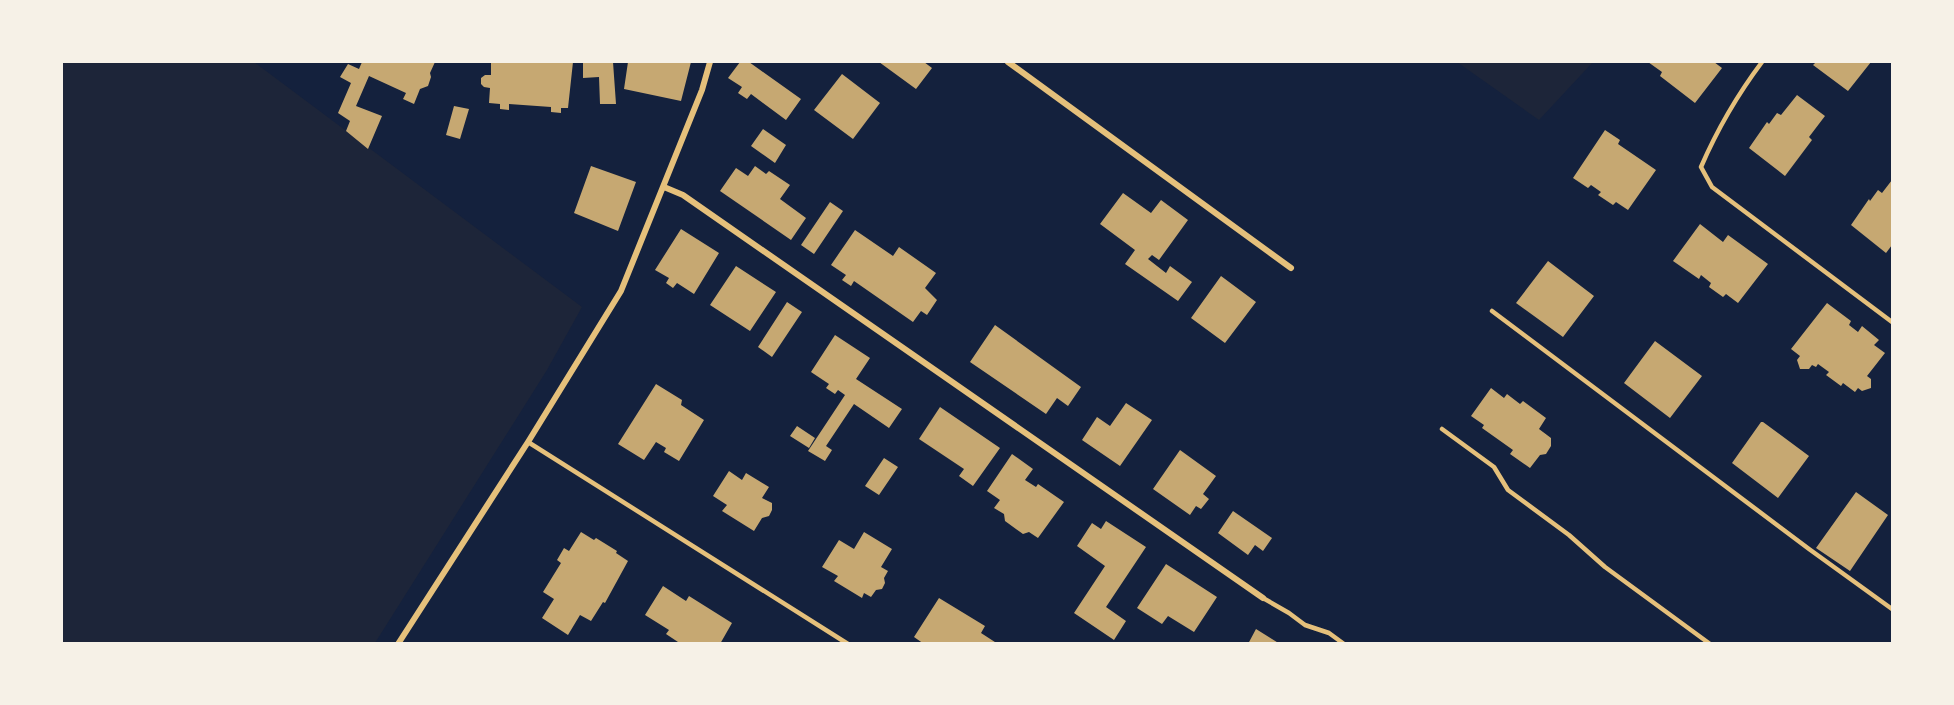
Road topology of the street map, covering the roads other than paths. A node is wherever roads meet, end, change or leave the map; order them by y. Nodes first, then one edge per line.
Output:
1 (710, 62) edge
2 (1008, 62) edge
3 (1762, 62) edge
4 (664, 187) junction
5 (1291, 268) dead end
6 (1492, 311) dead end
7 (1893, 322) edge
8 (1442, 429) dead end
9 (528, 442) junction
10 (1263, 598) joint
11 (1893, 609) edge
12 (398, 644) edge
13 (848, 644) edge
14 (1344, 644) edge
15 (1710, 644) edge

1 - 4 street
2 - 5 street
3 - 7 lane
4 - 9 street
4 - 10 street
6 - 11 lane
8 - 15 lane
9 - 12 street
9 - 13 lane
10 - 14 lane

